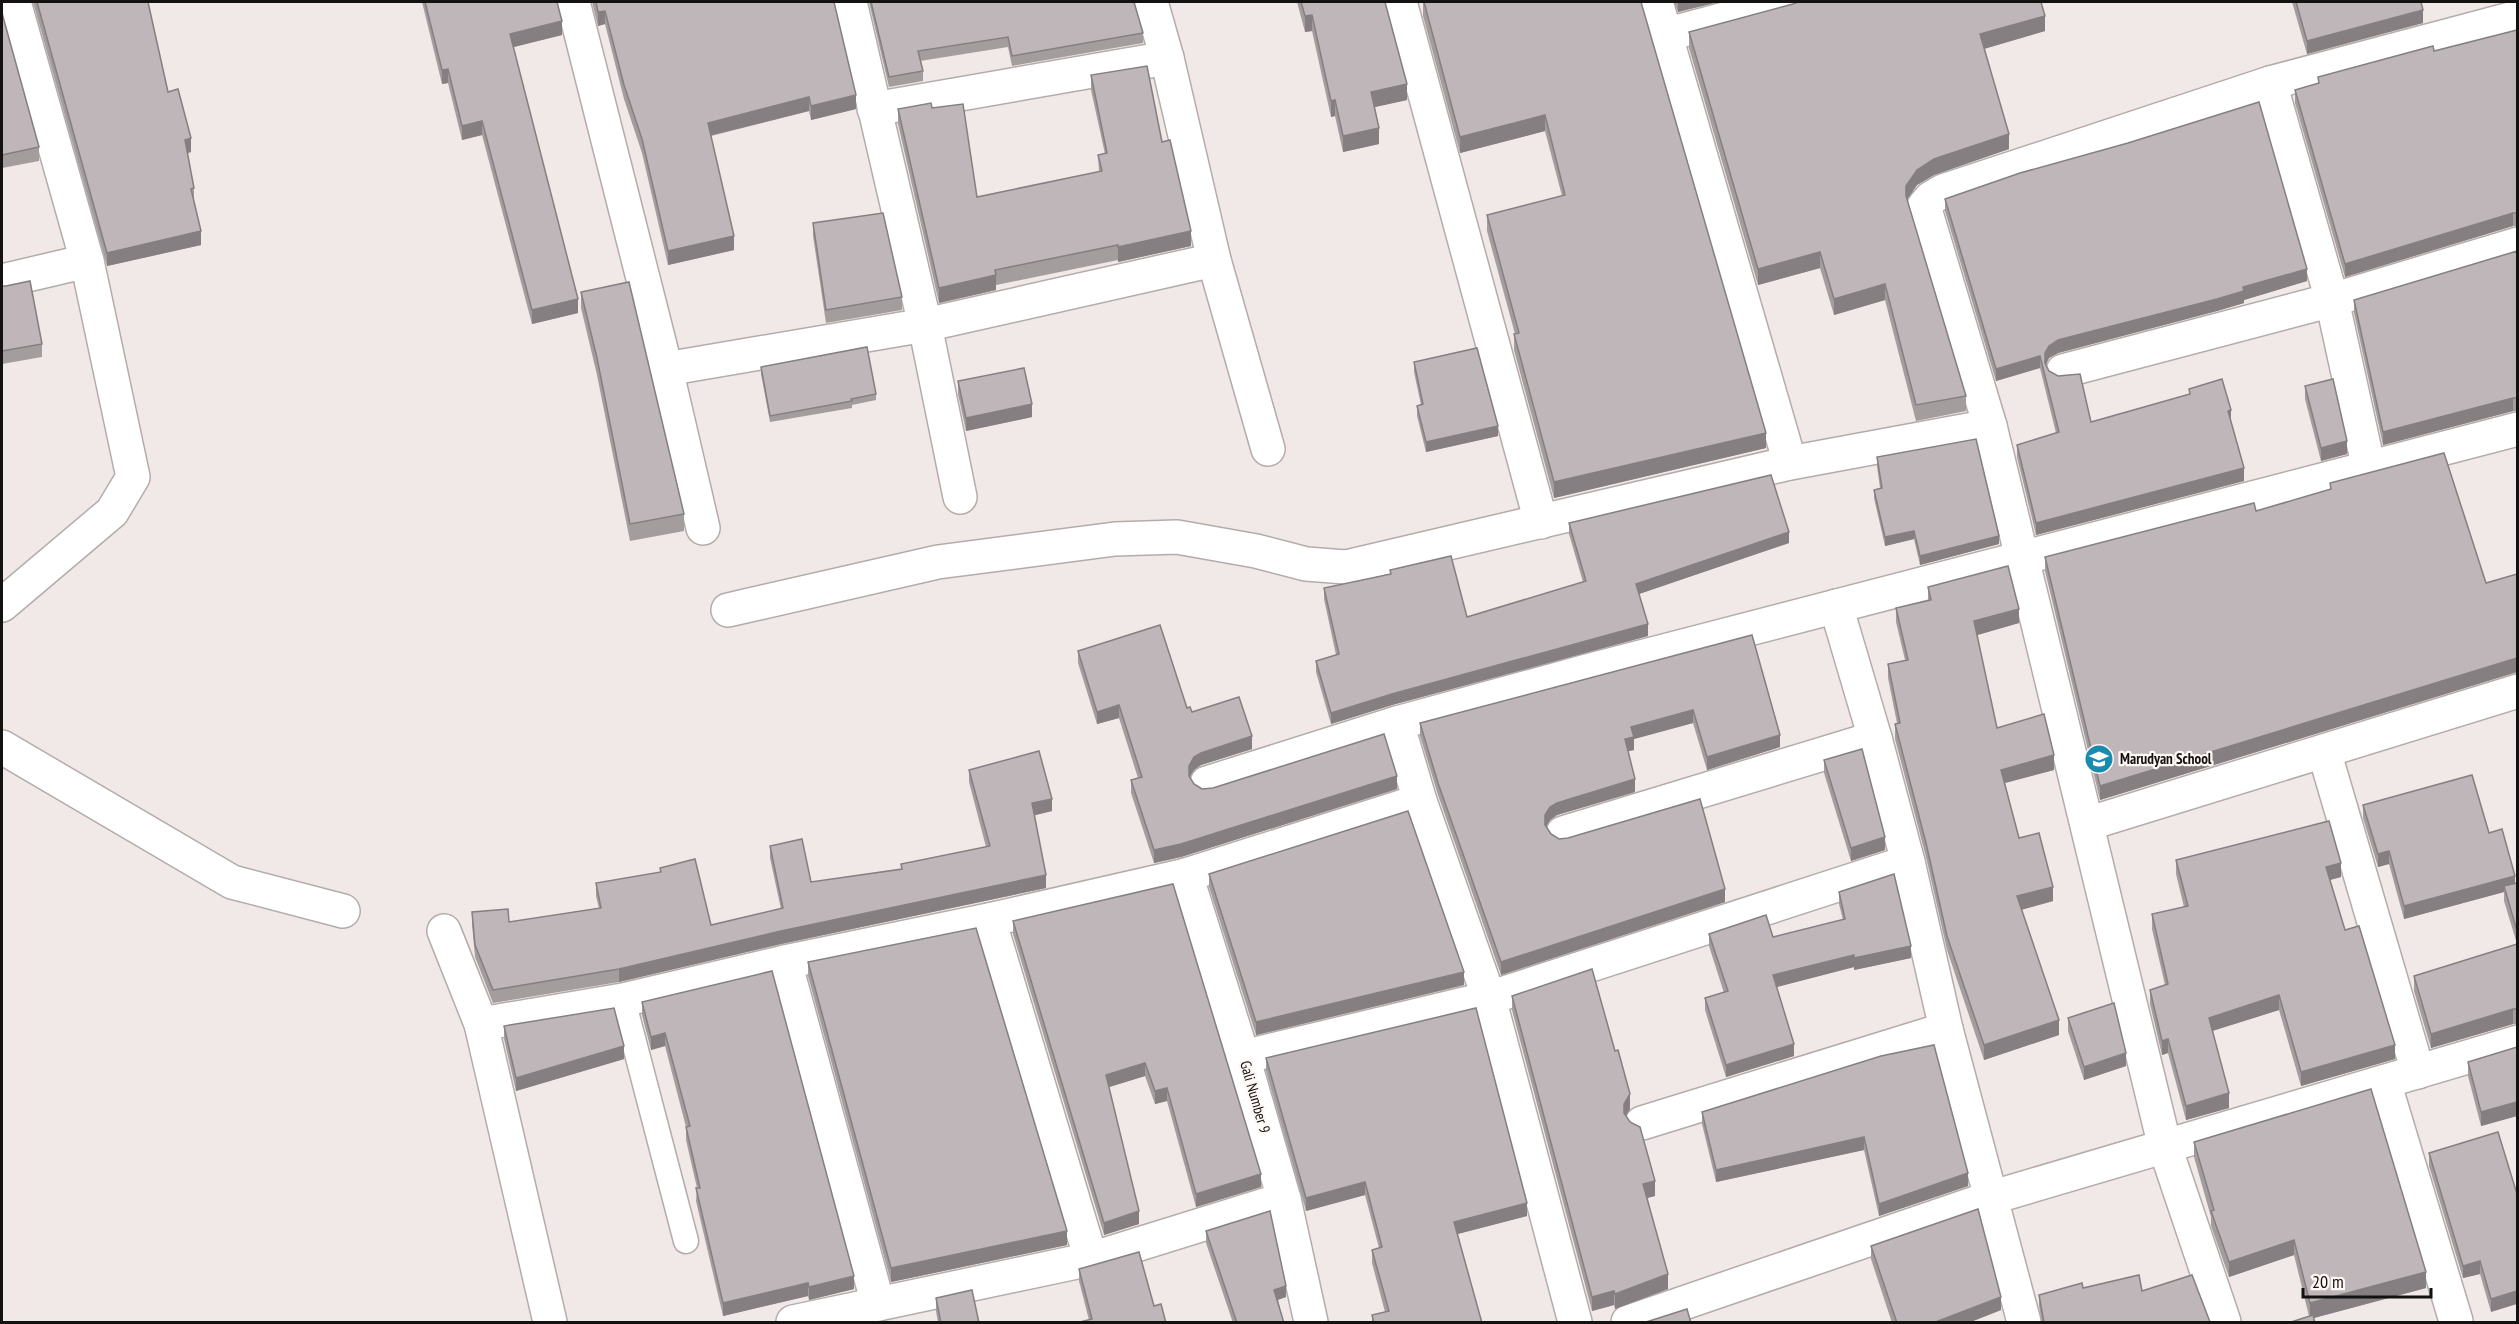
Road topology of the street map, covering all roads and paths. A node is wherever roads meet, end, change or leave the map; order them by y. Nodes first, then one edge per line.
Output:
1 (14, 2) edge
2 (573, 2) edge
3 (850, 2) edge
4 (1151, 2) edge
5 (1400, 2) edge
6 (1656, 2) edge
7 (1788, 2) edge
8 (2517, 17) edge
9 (1665, 35) junction
10 (1167, 58) junction
11 (2270, 83) junction
12 (874, 109) junction
13 (2517, 244) edge
14 (1214, 260) junction
15 (87, 261) junction
16 (2, 281) edge
17 (2332, 300) junction
18 (925, 325) junction
19 (666, 369) junction
20 (2063, 371) dead end
21 (1990, 426) junction
22 (2517, 429) edge
23 (1268, 449) dead end
24 (1790, 462) junction
25 (2369, 469) junction
26 (960, 497) dead end
27 (1541, 522) junction
28 (703, 528) dead end
29 (2021, 560) junction
30 (2, 605) edge
31 (1836, 606) junction
32 (728, 610) dead end
33 (2517, 691) edge
34 (1397, 723) junction
35 (1875, 738) junction
36 (2, 747) edge
37 (2325, 751) junction
38 (1207, 783) dead end
39 (1420, 801) junction
40 (2086, 824) junction
41 (1563, 832) dead end
42 (1908, 862) junction
43 (1186, 875) junction
44 (343, 911) dead end
45 (989, 920) junction
46 (444, 931) dead end
47 (785, 962) junction
48 (1490, 998) junction
49 (623, 1000) junction
50 (481, 1024) junction
51 (1946, 1029) junction
52 (2517, 1042) edge
53 (1244, 1057) junction
54 (2418, 1072) junction
55 (2384, 1082) junction
56 (1642, 1124) dead end
57 (2165, 1147) junction
58 (1990, 1198) junction
59 (1284, 1199) junction
60 (686, 1241) dead end
61 (1091, 1259) junction
62 (878, 1304) junction
63 (2456, 1321) dead end
64 (550, 1323) edge
65 (793, 1323) edge
66 (1311, 1323) edge
67 (1575, 1323) edge
68 (1628, 1323) edge
69 (2024, 1323) edge
70 (2224, 1323) edge

1 - 15 street
2 - 19 street
3 - 12 street
4 - 10 street
5 - 27 street
6 - 9 street
7 - 9 street
8 - 11 street
9 - 24 street
10 - 12 street
10 - 14 street
11 - 17 street
11 - 21 street
12 - 18 street
13 - 17 street
14 - 18 street
14 - 23 street
15 - 16 street
15 - 30 street
17 - 20 street
17 - 25 street
18 - 19 street
18 - 26 street
19 - 28 street
21 - 24 street
21 - 29 street
22 - 25 street
24 - 27 street
25 - 29 street
27 - 32 street
29 - 31 street
29 - 40 street
31 - 34 street
31 - 35 street
33 - 37 street
34 - 38 street
34 - 39 street
35 - 41 street
35 - 42 street
36 - 44 street
37 - 40 street
37 - 54 street
39 - 43 street
39 - 48 street
40 - 57 street
42 - 48 street
42 - 51 street
43 - 45 street
43 - 53 street, Gali Number 9
45 - 47 street
45 - 61 street
46 - 50 street
47 - 49 street
47 - 62 street
48 - 53 street
48 - 67 street
49 - 50 street
49 - 60 lane
50 - 64 street
51 - 56 street
51 - 58 street
52 - 54 street
53 - 59 street, Gali Number 9
54 - 55 street
55 - 57 street
55 - 63 street
57 - 58 street
57 - 70 street
58 - 68 street
58 - 69 street
59 - 61 street
59 - 66 street, Gali Number 9
61 - 62 street
62 - 65 street

